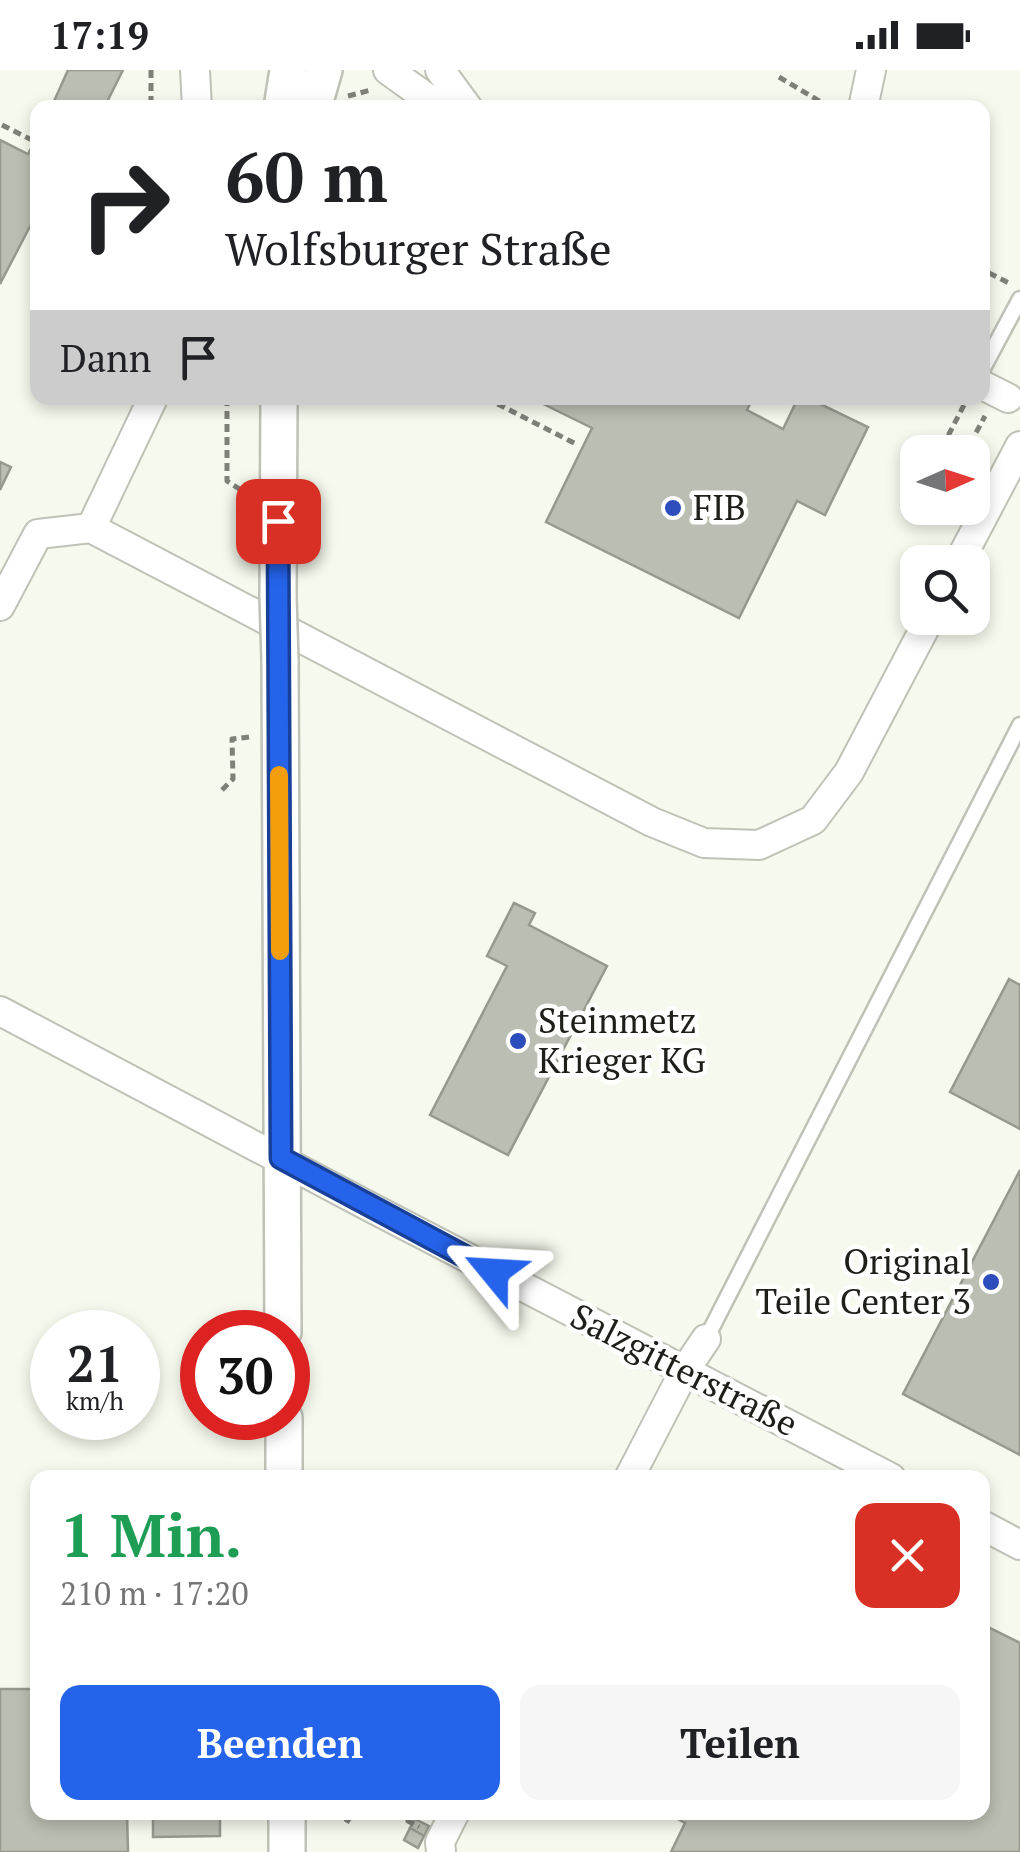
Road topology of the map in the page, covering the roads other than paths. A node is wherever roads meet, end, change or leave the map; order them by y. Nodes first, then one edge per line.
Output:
1 (196, 70) edge
2 (288, 70) edge
3 (324, 70) edge
4 (388, 70) edge
5 (440, 70) edge
6 (871, 70) edge
7 (196, 100) edge
8 (283, 100) edge
9 (315, 100) edge
10 (430, 100) edge
11 (462, 100) edge
12 (865, 100) edge
13 (1020, 299) edge
14 (990, 355) edge
15 (150, 405) edge
16 (278, 405) edge
17 (1020, 446) edge
18 (92, 528) junction
19 (968, 545) edge
20 (0, 606) edge
21 (921, 635) edge
22 (1020, 725) edge
23 (0, 1010) edge
24 (281, 1158) junction
25 (283, 1310) edge
26 (706, 1339) joint
27 (685, 1370) junction
28 (284, 1440) edge
29 (284, 1470) edge
30 (633, 1470) edge
31 (876, 1470) edge
32 (990, 1529) edge
33 (1020, 1544) edge
34 (287, 1820) edge
35 (451, 1820) edge
36 (288, 1852) edge
37 (441, 1852) edge

1 - 7 street
2 - 8 street
3 - 9 street
4 - 10 street
5 - 11 street
6 - 12 street
13 - 14 lane
15 - 18 street
16 - 24 street, bridge
17 - 19 street
18 - 20 street
18 - 21 street
22 - 26 lane
23 - 24 street, Salzgitterstraße
24 - 25 street
24 - 27 street, Salzgitterstraße
26 - 27 street
27 - 30 street
27 - 31 street, Salzgitterstraße
28 - 29 street
32 - 33 street
34 - 36 street
35 - 37 street

